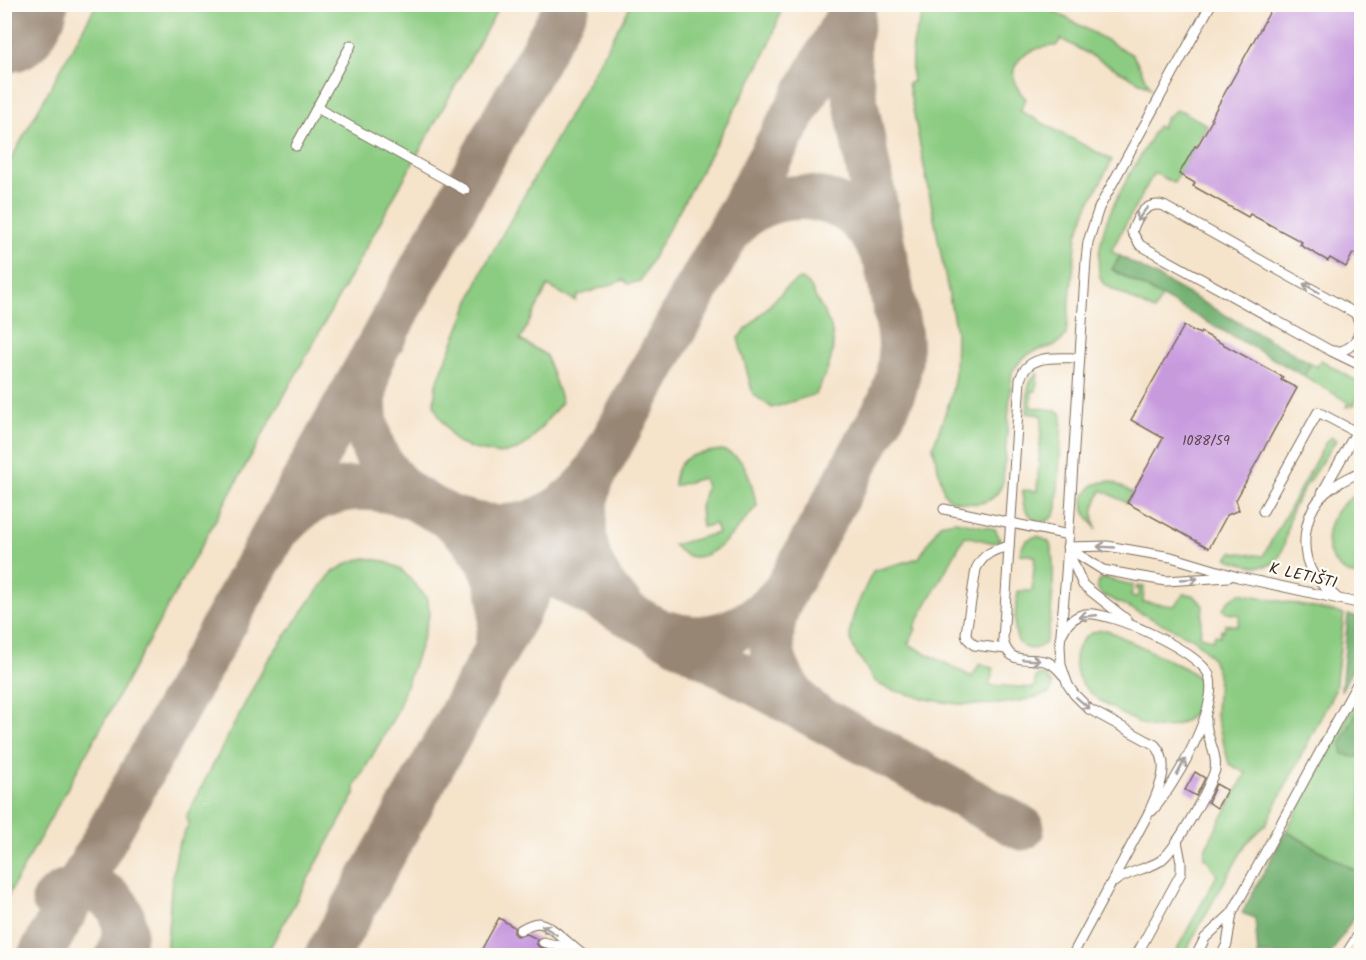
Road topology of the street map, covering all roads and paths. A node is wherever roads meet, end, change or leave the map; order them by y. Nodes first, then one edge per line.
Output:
1 (1211, 4) edge
2 (351, 45) dead end
3 (317, 108) junction
4 (296, 146) dead end
5 (465, 190) dead end
6 (1353, 311) junction
7 (1362, 317) edge
8 (1331, 351) junction
9 (1079, 358) junction
10 (1362, 366) edge
11 (1362, 422) edge
12 (1356, 432) junction
13 (1362, 471) edge
14 (1315, 506) junction
15 (944, 509) dead end
16 (1263, 511) dead end
17 (1010, 523) junction
18 (1069, 535) junction
19 (1009, 546) junction
20 (1067, 548) junction
21 (1238, 577) junction
22 (1337, 599) junction
23 (1362, 604) edge
24 (1137, 627) junction
25 (1005, 644) junction
26 (1059, 645) junction
27 (1362, 675) edge
28 (1064, 676) junction
29 (1207, 714) junction
30 (1148, 814) junction
31 (1177, 841) junction
32 (1155, 864) junction
33 (1179, 878) junction
34 (1107, 890) junction
35 (1232, 913) junction
36 (1362, 929) edge
37 (520, 930) dead end
38 (543, 942) dead end
39 (575, 950) junction
40 (585, 956) edge
41 (1072, 956) edge
42 (1136, 956) edge
43 (1196, 956) edge
44 (1221, 956) edge
45 (1345, 956) edge

1 - 9 lane
2 - 3 lane
3 - 4 lane
3 - 5 lane
6 - 7 lane
6 - 8 lane
6 -> 8 lane
8 - 10 lane
9 - 17 lane
9 - 18 lane
11 - 12 lane
12 - 14 lane
12 - 16 lane
13 - 14 lane
14 - 22 lane
15 - 17 lane
17 - 18 lane
17 - 19 lane
18 - 20 lane
19 - 25 lane
19 - 25 lane
21 -> 20 lane
20 -> 21 lane
20 - 24 lane
20 - 26 lane
21 - 22 lane, K LETIŠTI
22 - 23 lane, K LETIŠTI
24 -> 26 lane
24 - 29 lane
25 -> 28 lane
26 - 28 lane
27 - 35 lane
28 -> 30 lane
30 -> 29 lane
29 - 31 lane
30 - 34 lane
31 - 32 lane
31 - 33 lane
32 - 33 lane
32 - 34 lane
33 - 42 lane
34 - 41 lane
35 - 43 lane
35 - 44 lane
36 - 45 lane
39 -> 37 lane
38 - 39 lane
39 - 40 lane

